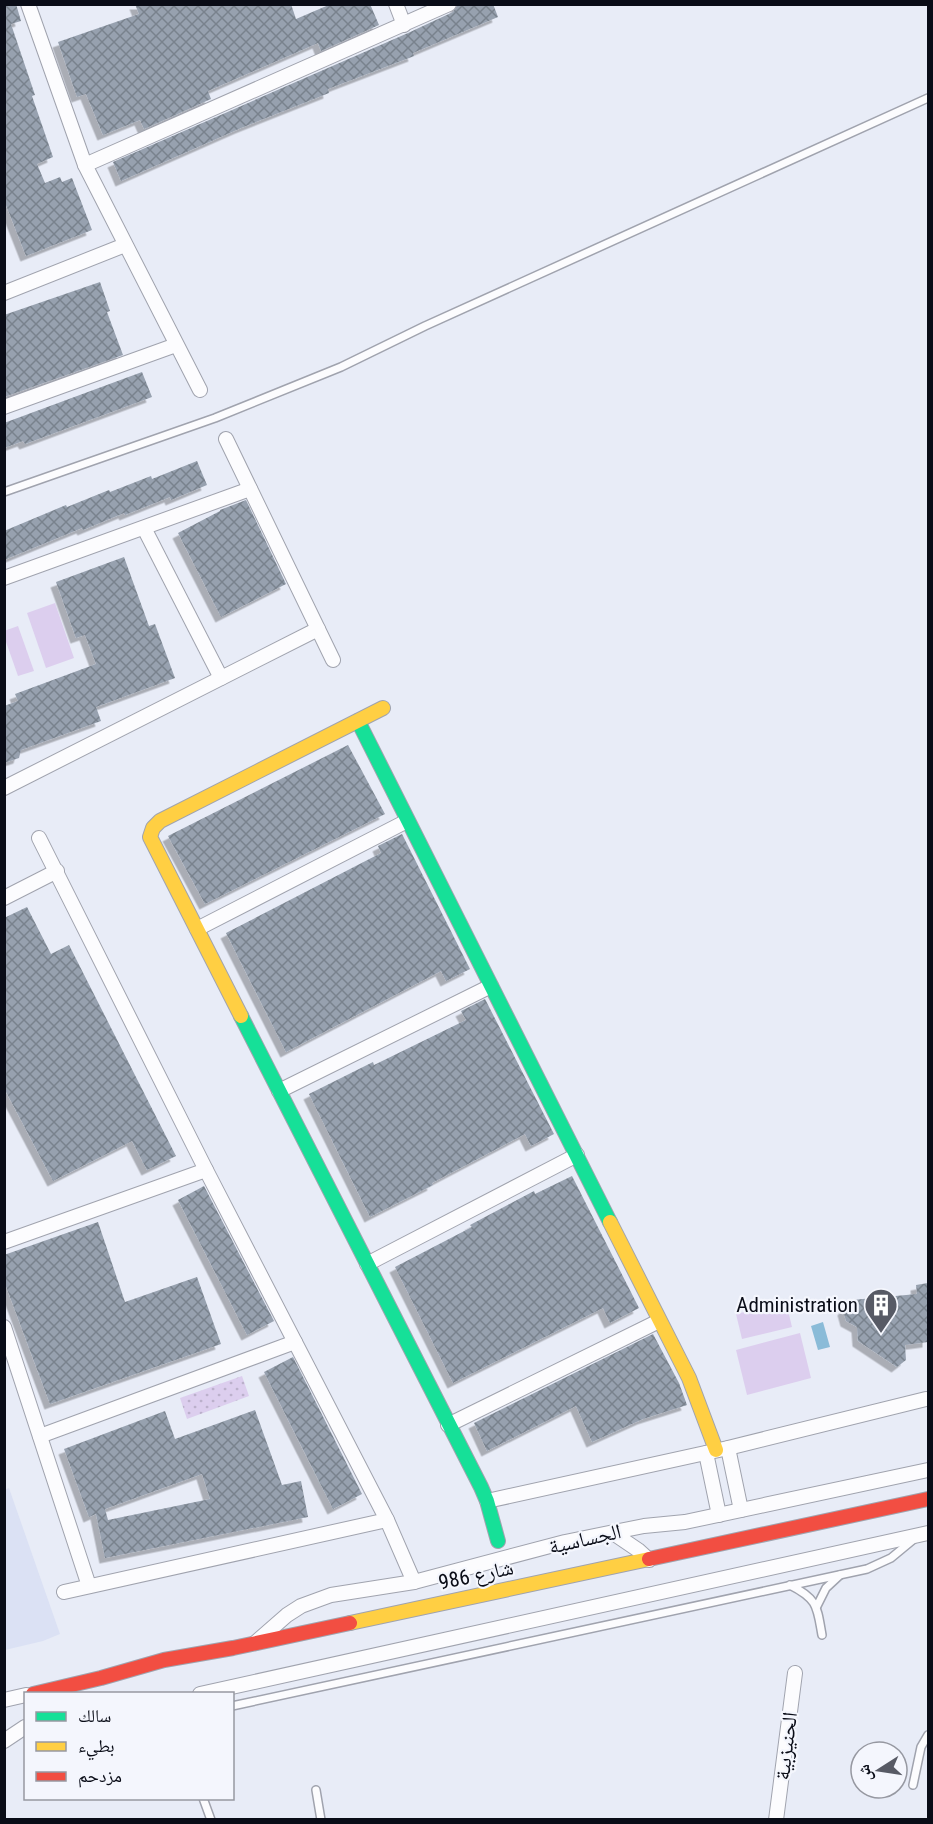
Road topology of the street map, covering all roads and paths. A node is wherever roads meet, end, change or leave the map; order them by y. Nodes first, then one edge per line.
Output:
1 (28, 4) edge
2 (396, 4) edge
3 (449, 4) edge
4 (404, 25) junction
5 (928, 98) edge
6 (85, 165) junction
7 (125, 245) junction
8 (4, 293) edge
9 (176, 345) junction
10 (200, 390) dead end
11 (4, 407) edge
12 (226, 439) dead end
13 (250, 489) junction
14 (4, 492) edge
15 (144, 528) junction
16 (4, 578) edge
17 (318, 629) junction
18 (333, 660) dead end
19 (221, 678) junction
20 (383, 708) dead end
21 (358, 721) junction
22 (4, 788) edge
23 (407, 821) junction
24 (39, 838) dead end
25 (57, 871) junction
26 (4, 898) edge
27 (197, 929) junction
28 (492, 986) junction
29 (279, 1091) junction
30 (577, 1155) junction
31 (206, 1170) junction
32 (4, 1242) edge
33 (367, 1264) junction
34 (659, 1321) junction
35 (4, 1327) edge
36 (295, 1342) junction
37 (926, 1399) dead end
38 (448, 1425) junction
39 (40, 1436) junction
40 (717, 1450) junction
41 (928, 1470) edge
42 (928, 1499) edge
43 (487, 1501) junction
44 (741, 1510) junction
45 (719, 1515) junction
46 (387, 1520) junction
47 (612, 1533) junction
48 (923, 1535) edge
49 (498, 1541) dead end
50 (649, 1560) junction
51 (840, 1574) junction
52 (414, 1582) junction
53 (790, 1585) junction
54 (89, 1586) junction
55 (64, 1592) dead end
56 (817, 1606) junction
57 (822, 1635) dead end
58 (255, 1642) junction
59 (795, 1673) dead end
60 (42, 1692) edge
61 (209, 1692) edge
62 (24, 1695) edge
63 (4, 1700) edge
64 (234, 1706) edge
65 (24, 1727) edge
66 (24, 1728) edge
67 (4, 1731) edge
68 (928, 1735) edge
69 (4, 1741) edge
70 (913, 1785) dead end
71 (316, 1790) dead end
72 (204, 1800) edge
73 (211, 1820) edge
74 (321, 1820) edge
75 (776, 1820) edge

1 - 6 street
2 - 4 street
3 - 4 street
4 - 6 street
5 - 14 lane
6 - 7 street
7 - 8 street
7 - 9 street
9 - 10 street
9 - 11 street
12 - 13 street
13 - 15 street
13 - 17 street
15 - 16 street
15 - 19 street
17 - 18 street
17 - 19 street
19 - 22 street
20 - 21 street
21 - 23 street
21 - 27 street
23 - 27 street
23 - 28 street
24 - 25 street
25 - 26 street
25 - 31 street
27 - 29 street
28 - 29 street
28 - 30 street
29 - 33 street
30 - 33 street
30 - 34 street
31 - 32 street
31 - 36 street
33 - 38 street
34 - 38 street
34 - 40 street
35 - 39 street
36 - 39 street
36 - 46 street
37 - 40 street
38 - 43 street
39 - 54 street
40 - 43 street
40 - 44 street
40 - 45 street
41 - 44 street, الجساسية
42 - 50 street, شارع 986
43 - 49 street
44 - 45 street, الجساسية
45 - 47 street, الجساسية
46 - 52 street
46 - 54 street
47 - 50 street
47 - 52 street, الجساسية
48 - 51 lane
48 - 61 street
50 - 58 street, شارع 986
51 - 53 lane
51 - 56 lane
52 - 58 street, الجساسية
53 - 56 lane
53 - 64 lane
54 - 55 street
56 - 57 lane
58 - 60 street, شارع 986
59 - 75 street, الحنيزبية
62 - 63 street
65 - 67 street
66 - 69 street
68 - 70 lane
71 - 74 lane
72 - 73 lane

